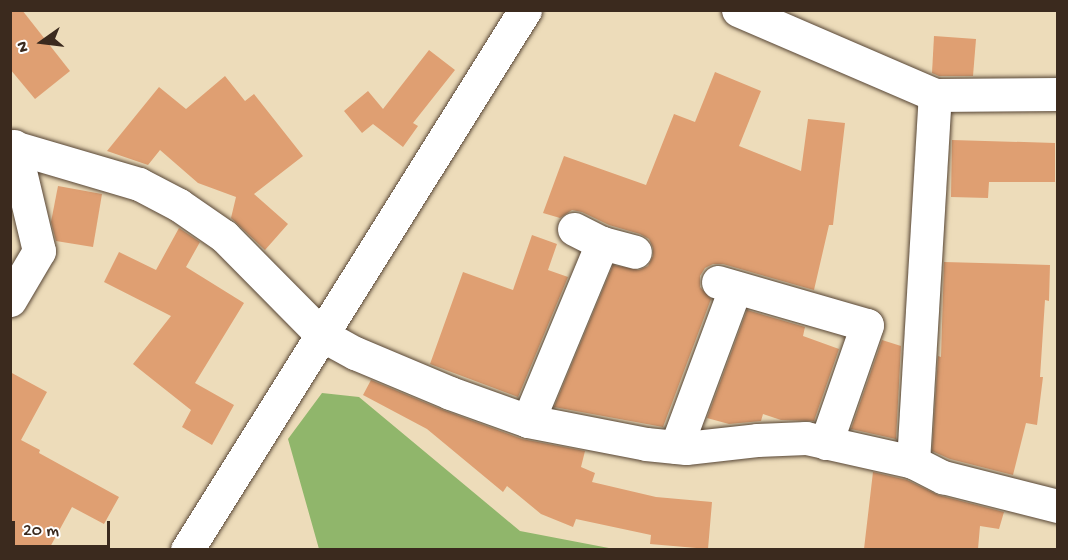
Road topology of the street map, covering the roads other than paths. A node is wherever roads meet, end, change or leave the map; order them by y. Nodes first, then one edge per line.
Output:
1 (525, 10) edge
2 (738, 10) edge
3 (1058, 94) edge
4 (935, 95) junction
5 (12, 146) edge
6 (634, 252) dead end
7 (10, 300) edge
8 (322, 335) junction
9 (528, 421) junction
10 (826, 443) junction
11 (676, 447) junction
12 (913, 462) junction
13 (1058, 506) edge
14 (187, 549) edge

1 - 8 street
2 - 4 street
3 - 4 street
4 - 12 street
5 - 7 street
5 - 8 street
6 - 9 street
8 - 9 street
8 - 14 street
9 - 11 street
10 - 11 street
10 - 11 street
10 - 12 street
12 - 13 street

